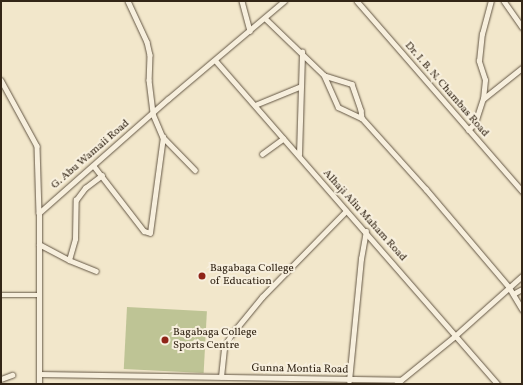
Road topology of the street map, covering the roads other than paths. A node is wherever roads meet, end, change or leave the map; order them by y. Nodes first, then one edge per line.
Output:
1 (128, 1) edge
2 (242, 1) edge
3 (284, 1) edge
4 (357, 1) edge
5 (491, 1) edge
6 (504, 1) edge
7 (265, 18) junction
8 (522, 27) edge
9 (250, 31) junction
10 (302, 52) junction
11 (216, 61) junction
12 (522, 68) edge
13 (324, 75) junction
14 (1, 80) edge
15 (299, 87) junction
16 (483, 99) junction
17 (255, 105) junction
18 (153, 114) junction
19 (362, 118) junction
20 (468, 130) junction
21 (163, 137) junction
22 (283, 139) junction
23 (262, 154) dead end
24 (299, 155) junction
25 (94, 166) junction
26 (195, 170) dead end
27 (102, 175) junction
28 (522, 191) edge
29 (346, 211) junction
30 (40, 213) junction
31 (366, 231) junction
32 (39, 244) junction
33 (69, 260) junction
34 (96, 271) dead end
35 (522, 276) edge
36 (509, 287) junction
37 (522, 289) edge
38 (513, 294) junction
39 (1, 295) edge
40 (40, 295) junction
41 (522, 309) edge
42 (455, 336) junction
43 (39, 374) junction
44 (12, 375) dead end
45 (221, 377) junction
46 (1, 379) edge
47 (401, 380) junction
48 (349, 381) junction
49 (39, 384) edge
50 (396, 384) edge
51 (498, 384) edge

1 - 18 street
2 - 9 street
3 - 7 street, G. Abu Wamaii Road
4 - 20 street, Dr. I. B. N. Chambas Road
5 - 16 street
6 - 8 street
7 - 9 street, G. Abu Wamaii Road
7 - 10 street
9 - 11 street, G. Abu Wamaii Road
10 - 13 street
10 - 15 street
11 - 17 street, Alhaji Aliu Maham Road
11 - 18 street, G. Abu Wamaii Road
12 - 16 street
13 - 19 street
13 - 19 street
14 - 30 street
15 - 17 street
15 - 24 street
16 - 20 street
17 - 22 street, Alhaji Aliu Maham Road
18 - 21 street
18 - 25 street, G. Abu Wamaii Road
19 - 36 street
20 - 28 street, Dr. I. B. N. Chambas Road
21 - 26 street
21 - 27 street
22 - 23 street
22 - 24 street, Alhaji Aliu Maham Road
24 - 29 street, Alhaji Aliu Maham Road
25 - 27 street
25 - 30 street, G. Abu Wamaii Road
27 - 33 street
29 - 31 street, Alhaji Aliu Maham Road
29 - 45 street
30 - 32 street
31 - 42 street, Alhaji Aliu Maham Road
31 - 48 street
32 - 33 street
32 - 40 street
33 - 34 street
35 - 36 street
36 - 38 street
36 - 42 street
37 - 38 street
38 - 41 street
39 - 40 street
40 - 43 street
42 - 47 street
42 - 51 street, Alhaji Aliu Maham Road
43 - 45 street, Gunna Montia Road
43 - 49 street
44 - 46 street
45 - 48 street, Gunna Montia Road
47 - 48 street, Gunna Montia Road
47 - 50 street

